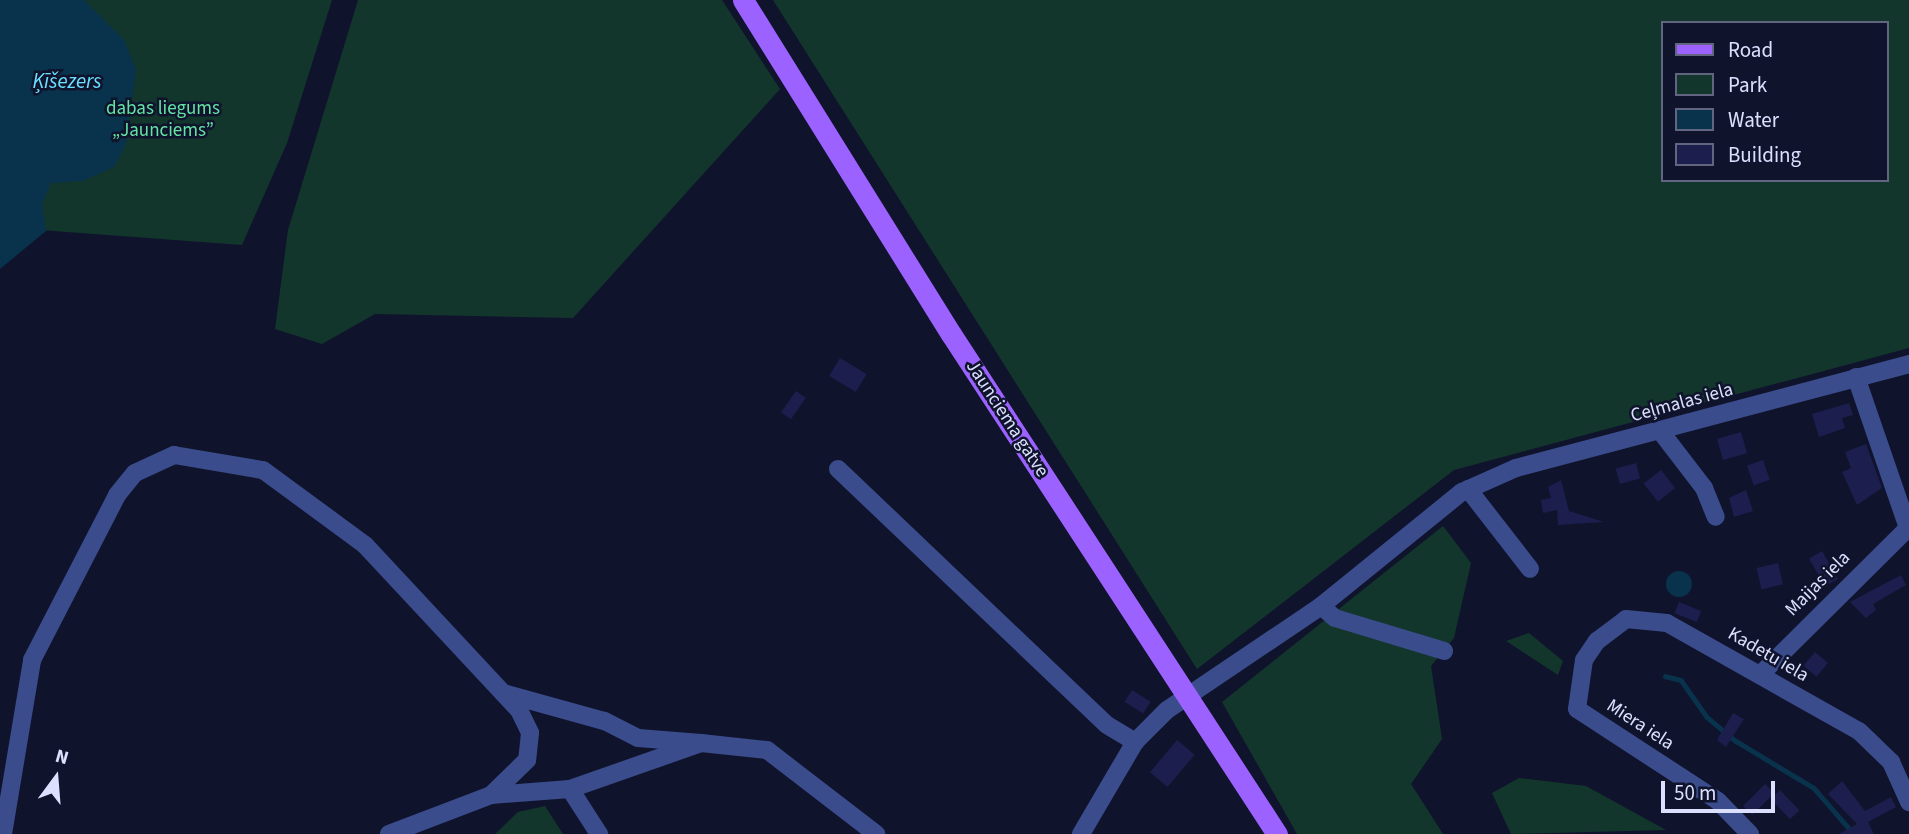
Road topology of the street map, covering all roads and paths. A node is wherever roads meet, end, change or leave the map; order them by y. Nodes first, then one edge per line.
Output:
1 (743, 0) edge
2 (1909, 364) edge
3 (1856, 377) junction
4 (1661, 432) junction
5 (838, 469) dead end
6 (1468, 489) junction
7 (1716, 517) dead end
8 (1908, 529) edge
9 (1530, 569) dead end
10 (1321, 606) junction
11 (1444, 651) dead end
12 (1584, 660) joint
13 (1761, 674) junction
14 (503, 693) junction
15 (1187, 694) junction
16 (1135, 742) junction
17 (701, 743) junction
18 (570, 789) junction
19 (491, 795) junction
20 (1909, 802) edge
21 (3, 834) edge
22 (389, 834) edge
23 (599, 834) edge
24 (876, 834) edge
25 (1081, 834) edge
26 (1277, 834) edge
27 (1750, 834) edge

1 - 15 main road, Jaunciema gatve
2 - 3 street, Ceļmalas iela
3 - 4 street, Ceļmalas iela
3 - 8 street
4 - 6 street, Ceļmalas iela
4 - 7 street
5 - 16 street
6 - 9 street
6 - 10 street, Ceļmalas iela
8 - 13 street, Maijas iela
10 - 11 street
10 - 15 street, Ceļmalas iela
12 - 13 street, Kadetu iela
12 - 27 street, Miera iela
13 - 20 street, Kadetu iela
14 - 17 street
14 - 19 street
14 - 21 street
15 - 16 street, Ceļmalas iela
15 - 26 main road, Jaunciema gatve
16 - 25 street, Ceļmalas iela
17 - 18 street
17 - 24 street
18 - 19 street
18 - 23 street
19 - 22 street

